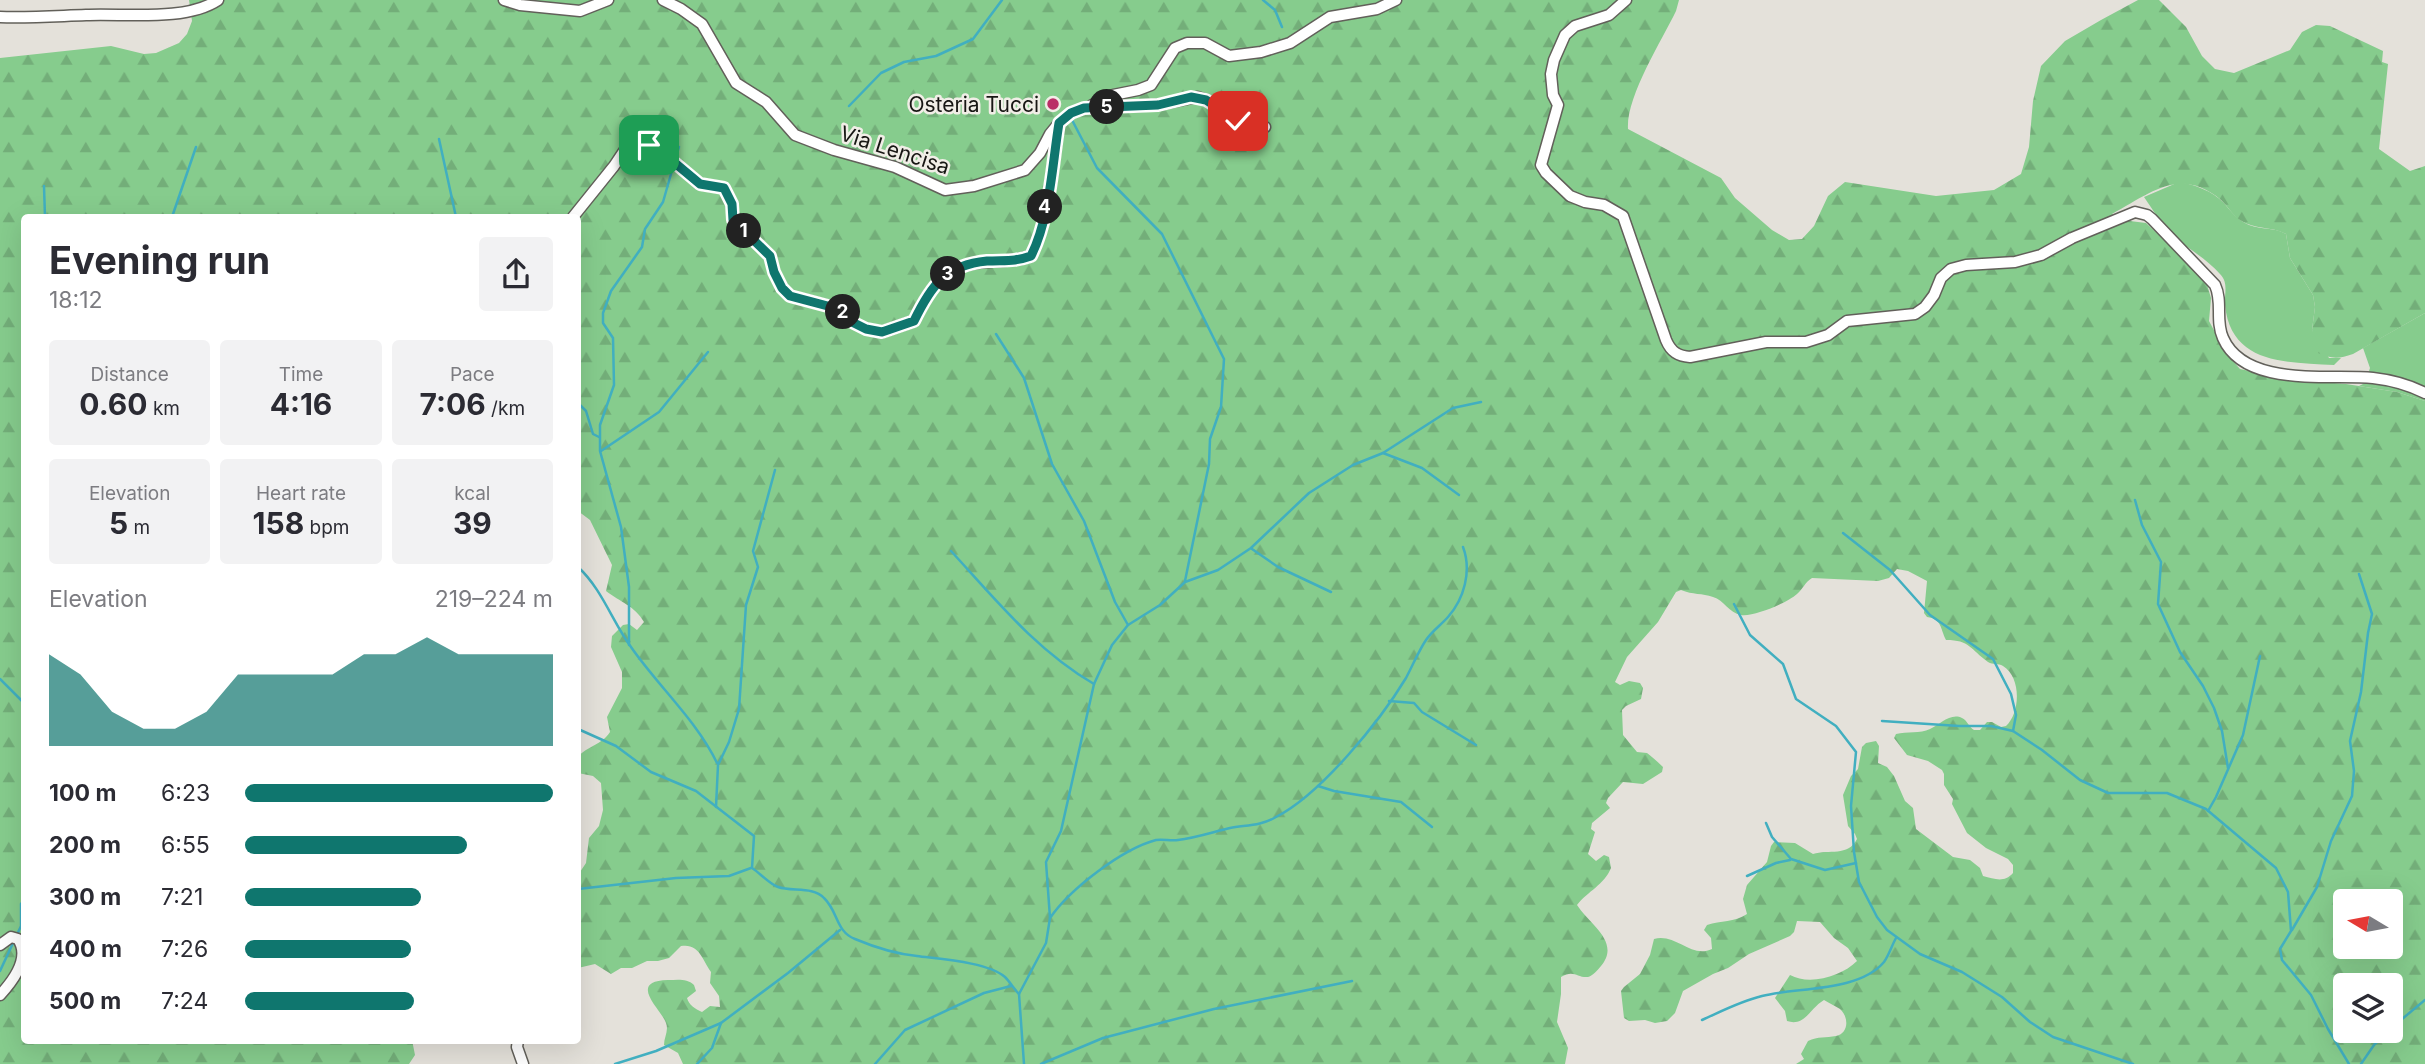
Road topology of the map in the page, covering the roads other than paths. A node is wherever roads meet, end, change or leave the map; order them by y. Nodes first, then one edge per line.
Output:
1 (218, 0) edge
2 (504, 0) edge
3 (608, 0) edge
4 (663, 0) edge
5 (1396, 0) edge
6 (1626, 0) edge
7 (0, 17) edge
8 (1084, 108) junction
9 (1059, 123) junction
10 (1265, 127) dead end
11 (575, 214) edge
12 (2425, 393) edge
13 (21, 943) edge
14 (0, 945) edge
15 (21, 958) edge
16 (0, 995) edge
17 (517, 1044) edge
18 (523, 1064) edge

1 - 7 street
2 - 3 street
4 - 9 street, Via Lencisa
5 - 8 street
6 - 12 street
8 - 9 street, Via Lencisa
8 - 10 street, Via Lencisa
9 - 11 street
13 - 14 street
15 - 16 street
17 - 18 street

